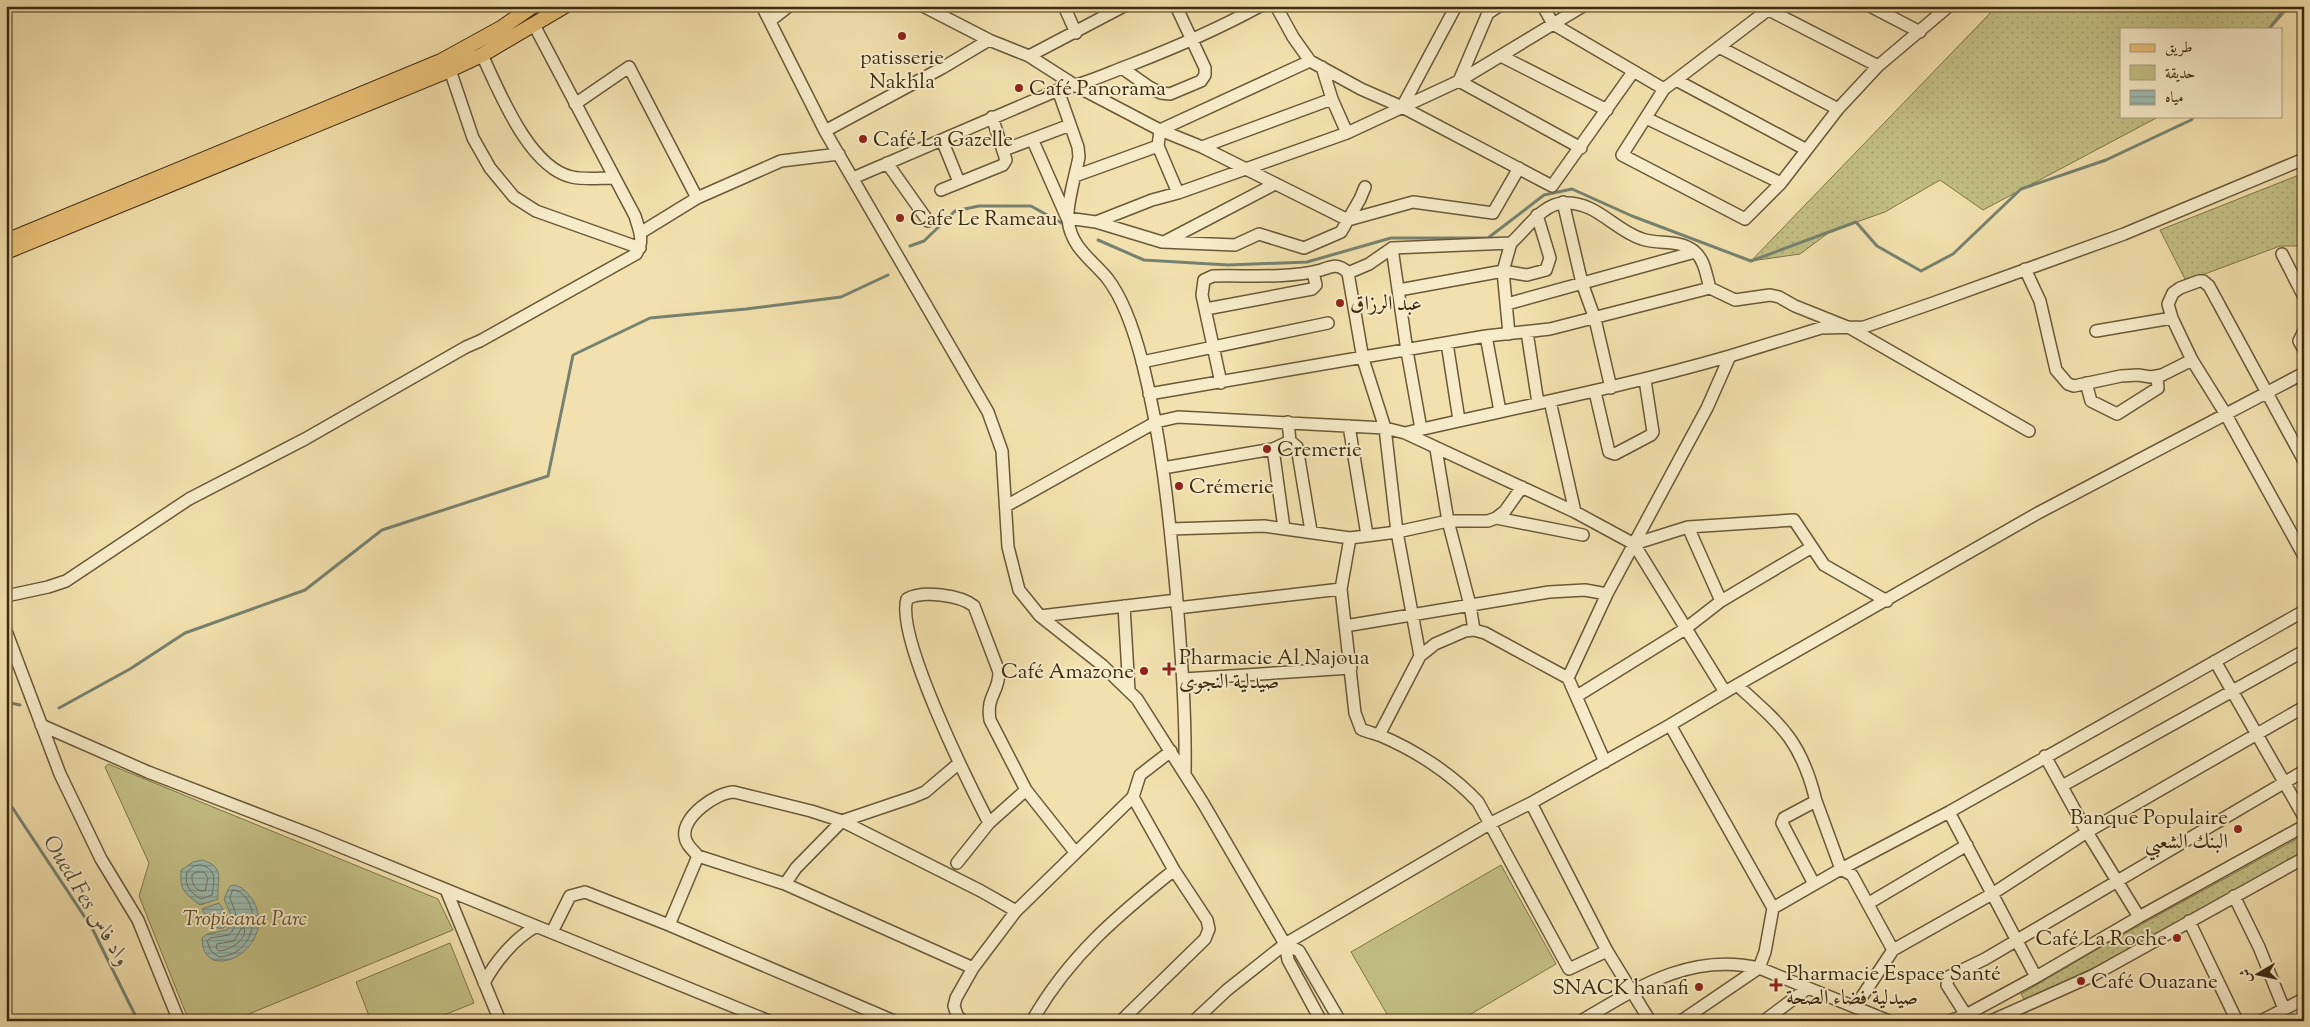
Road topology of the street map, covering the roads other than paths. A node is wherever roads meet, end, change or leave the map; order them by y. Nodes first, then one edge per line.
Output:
1 (533, 6) edge
2 (565, 6) edge
3 (762, 6) edge
4 (789, 6) edge
5 (1064, 6) edge
6 (1124, 6) edge
7 (1176, 6) edge
8 (1260, 6) edge
9 (1276, 6) edge
10 (1456, 6) edge
11 (1499, 6) edge
12 (1543, 6) edge
13 (1583, 6) edge
14 (1949, 6) edge
15 (927, 7) edge
16 (1768, 7) edge
17 (1871, 7) edge
18 (770, 21) junction
19 (1553, 24) junction
20 (534, 25) junction
21 (1920, 32) junction
22 (1076, 33) junction
23 (1192, 39) junction
24 (989, 40) junction
25 (1719, 47) junction
26 (482, 55) junction
27 (1029, 56) junction
28 (1501, 56) junction
29 (1310, 61) junction
30 (1878, 66) junction
31 (1322, 67) junction
32 (1122, 68) junction
33 (450, 70) junction
34 (1633, 72) junction
35 (1676, 80) junction
36 (1459, 81) junction
37 (1076, 86) junction
38 (1664, 89) junction
39 (1058, 90) junction
40 (1332, 99) junction
41 (575, 104) junction
42 (1402, 106) junction
43 (1838, 109) junction
44 (1607, 110) junction
45 (992, 117) junction
46 (1646, 118) junction
47 (1070, 125) junction
48 (1160, 130) junction
49 (825, 131) junction
50 (1347, 133) junction
51 (942, 140) junction
52 (1033, 141) junction
53 (1158, 146) junction
54 (1202, 148) junction
55 (1581, 148) junction
56 (1805, 149) junction
57 (1004, 150) junction
58 (839, 154) junction
59 (2304, 159) edge
60 (887, 163) junction
61 (1519, 168) junction
62 (1246, 170) junction
63 (1075, 176) junction
64 (614, 178) junction
65 (853, 178) junction
66 (959, 182) junction
67 (1781, 183) junction
68 (1275, 184) junction
69 (1365, 187) dead end
70 (941, 190) dead end
71 (1178, 193) junction
72 (696, 198) junction
73 (1563, 202) junction
74 (1537, 215) junction
75 (1067, 218) junction
76 (1348, 220) junction
77 (928, 221) dead end
78 (1096, 222) junction
79 (640, 232) junction
80 (6, 241) edge
81 (1162, 242) junction
82 (1511, 243) junction
83 (640, 248) junction
84 (1392, 248) junction
85 (6, 252) edge
86 (1695, 252) junction
87 (2282, 254) dead end
88 (2025, 269) junction
89 (1503, 271) junction
90 (1313, 272) junction
91 (1348, 273) junction
92 (1582, 283) junction
93 (1710, 288) junction
94 (1399, 290) junction
95 (2304, 297) edge
96 (1507, 304) junction
97 (1206, 309) junction
98 (2172, 318) junction
99 (1595, 319) junction
100 (1328, 323) dead end
101 (1850, 328) junction
102 (2096, 331) dead end
103 (2304, 331) edge
104 (1527, 332) junction
105 (1509, 334) junction
106 (1486, 336) junction
107 (1447, 343) junction
108 (1214, 346) junction
109 (2304, 350) edge
110 (1407, 351) junction
111 (1730, 356) junction
112 (1363, 359) junction
113 (2192, 360) junction
114 (1142, 362) junction
115 (2304, 373) edge
116 (2157, 376) junction
117 (1644, 380) junction
118 (1221, 383) junction
119 (2086, 383) junction
120 (1611, 388) junction
121 (1595, 392) junction
122 (2267, 392) junction
123 (1149, 394) junction
124 (1550, 401) junction
125 (1538, 402) junction
126 (1500, 411) junction
127 (2226, 414) junction
128 (1459, 420) junction
129 (1156, 422) junction
130 (1288, 422) junction
131 (1349, 426) junction
132 (1385, 428) junction
133 (1421, 429) junction
134 (2029, 431) dead end
135 (1405, 433) junction
136 (1290, 441) junction
137 (1273, 448) junction
138 (1436, 449) junction
139 (2304, 461) edge
140 (1163, 468) junction
141 (1522, 486) junction
142 (1006, 506) junction
143 (1575, 512) junction
144 (1496, 518) junction
145 (1448, 521) junction
146 (1688, 526) junction
147 (1284, 528) junction
148 (1170, 529) junction
149 (1311, 531) junction
150 (1397, 532) junction
151 (1367, 535) junction
152 (1582, 535) dead end
153 (1350, 538) junction
154 (1634, 544) junction
155 (1812, 547) junction
156 (2304, 556) edge
157 (1341, 589) junction
158 (1607, 594) junction
159 (6, 596) edge
160 (1721, 601) junction
161 (1887, 601) junction
162 (1177, 604) junction
163 (1470, 605) junction
164 (1124, 606) junction
165 (2304, 611) edge
166 (1412, 615) junction
167 (1040, 616) junction
168 (1345, 626) junction
169 (1685, 629) junction
170 (1474, 630) junction
171 (6, 631) edge
172 (2304, 650) edge
173 (1420, 656) junction
174 (2215, 661) junction
175 (1351, 668) junction
176 (1568, 678) junction
177 (1184, 679) junction
178 (1737, 685) junction
179 (1129, 691) junction
180 (1725, 692) junction
181 (2232, 692) junction
182 (1577, 696) junction
183 (2304, 707) edge
184 (41, 725) junction
185 (1670, 726) junction
186 (2257, 734) junction
187 (1379, 735) junction
188 (1171, 752) junction
189 (2045, 756) junction
190 (1606, 762) junction
191 (958, 764) junction
192 (2304, 771) edge
193 (1185, 773) junction
194 (2284, 782) junction
195 (2062, 786) junction
196 (1026, 790) junction
197 (1133, 797) junction
198 (1816, 801) junction
199 (1531, 804) junction
200 (1949, 812) junction
201 (2304, 817) edge
202 (842, 821) junction
203 (989, 823) junction
204 (1491, 823) junction
205 (2304, 826) edge
206 (2087, 832) junction
207 (1966, 845) junction
208 (1075, 852) junction
209 (698, 856) junction
210 (2302, 862) edge
211 (958, 863) dead end
212 (1840, 869) junction
213 (1174, 870) junction
214 (2118, 880) junction
215 (785, 884) junction
216 (1814, 884) junction
217 (447, 892) junction
218 (1992, 894) junction
219 (2234, 896) junction
220 (1869, 903) junction
221 (1773, 908) junction
222 (1016, 911) junction
223 (2139, 917) junction
224 (2189, 921) junction
225 (669, 925) junction
226 (535, 927) junction
227 (552, 932) junction
228 (2016, 941) junction
229 (1285, 944) junction
230 (1607, 950) junction
231 (1893, 950) junction
232 (973, 968) junction
233 (1759, 968) junction
234 (2036, 976) junction
235 (484, 983) junction
236 (1808, 988) junction
237 (1632, 990) junction
238 (2304, 999) edge
239 (1855, 1007) junction
240 (2284, 1009) junction
241 (1966, 1015) junction
242 (179, 1021) edge
243 (500, 1021) edge
244 (769, 1021) edge
245 (894, 1021) edge
246 (962, 1021) edge
247 (1032, 1021) edge
248 (1121, 1021) edge
249 (1194, 1021) edge
250 (1321, 1021) edge
251 (1340, 1021) edge
252 (1580, 1021) edge
253 (1650, 1021) edge
254 (1680, 1021) edge
255 (1764, 1021) edge
256 (1889, 1021) edge
257 (1949, 1021) edge
258 (1991, 1021) edge
259 (2237, 1021) edge
260 (2261, 1021) edge

1 - 80 main road
2 - 20 main road
3 - 18 street
4 - 18 street
5 - 22 street
6 - 22 street
7 - 23 street
8 - 23 street
9 - 29 street
10 - 42 street
11 - 36 street
12 - 19 street
13 - 19 street
14 - 21 street
15 - 24 street
16 - 25 street
16 - 30 street
17 - 21 street
18 - 49 street
19 - 28 street
19 - 34 street
20 - 26 main road
20 - 41 street
21 - 30 street
22 - 27 street
23 - 32 street
23 - 32 street
24 - 27 street
24 - 49 street
25 - 35 street
25 - 43 street
26 - 33 main road
26 - 64 street
27 - 37 street
28 - 36 street
28 - 44 street
29 - 31 street
29 - 48 street
30 - 43 street
31 - 40 street
31 - 42 street
32 - 37 street
33 - 83 street
33 - 85 main road
34 - 38 street
34 - 44 street
35 - 38 street
35 - 56 street
36 - 42 street
36 - 55 street
37 - 39 street
37 - 48 street
38 - 46 street
39 - 45 street
39 - 47 street
40 - 50 street
40 - 54 street
41 - 64 street
41 - 72 street
42 - 50 street
42 - 61 street
43 - 56 street
44 - 55 street
45 - 51 street
45 - 57 street
46 - 67 street
46 - 67 street
47 - 52 street
47 - 63 street
48 - 53 street
48 - 54 street
49 - 58 street
50 - 62 street
51 - 60 street
51 - 66 street
52 - 57 street
52 - 75 street
53 - 63 street
53 - 71 street
54 - 62 street
55 - 61 street
56 - 67 street
57 - 66 street
58 - 65 street
58 - 72 street
59 - 88 street
60 - 65 street
60 - 77 street
61 - 76 street
62 - 68 street
62 - 71 street
63 - 75 street
64 - 79 street
65 - 142 street
66 - 70 street
68 - 76 street
68 - 81 street
69 - 76 street
71 - 78 street
72 - 79 street
73 - 74 street
73 - 86 street
73 - 92 street
74 - 82 street
74 - 89 street
75 - 78 street
75 - 114 street
76 - 81 street
78 - 81 street
79 - 83 street
82 - 84 street
82 - 89 street
83 - 159 street
84 - 91 street
84 - 94 street
86 - 92 street
86 - 93 street
87 - 95 street
88 - 101 street
88 - 119 street
89 - 94 street
89 - 96 street
90 - 91 street
90 - 97 street
90 - 97 street
91 - 112 street
92 - 96 street
92 - 99 street
93 - 99 street
93 - 101 street
94 - 110 street
96 - 105 street
97 - 108 street
98 - 102 street
98 - 113 street
98 - 122 street
99 - 104 street
99 - 120 street
100 - 108 street
101 - 111 street
101 - 134 street
103 - 109 street
104 - 105 street
104 - 125 street
105 - 106 street
106 - 107 street
106 - 126 street
107 - 110 street
107 - 128 street
108 - 114 street
108 - 118 street
110 - 112 street
110 - 133 street
111 - 117 street
111 - 154 street
112 - 118 street
112 - 132 street
113 - 116 street
113 - 127 street
114 - 123 street
115 - 122 street
116 - 119 street
116 - 119 street
117 - 120 street
117 - 121 street
118 - 123 street
120 - 121 street
121 - 124 street
122 - 127 street
122 - 139 street
123 - 129 street
124 - 125 street
124 - 143 street
125 - 126 street
126 - 128 street
127 - 156 street
127 - 161 street
128 - 133 street
129 - 130 street
129 - 140 street
129 - 142 street
130 - 131 street
130 - 136 street
131 - 132 street
131 - 151 street
132 - 135 street
132 - 150 street
133 - 135 street
135 - 138 street
136 - 137 street
136 - 149 street
137 - 140 street
137 - 147 street
138 - 141 street
138 - 145 street
140 - 148 street
141 - 143 street
141 - 144 street
142 - 167 street
143 - 154 street
144 - 145 street
144 - 152 street
145 - 150 street
145 - 163 street
146 - 154 street
146 - 155 street
146 - 160 street
147 - 148 street
147 - 149 street
148 - 162 street
149 - 153 street
150 - 151 street
150 - 166 street
151 - 153 street
153 - 157 street
154 - 158 street
154 - 169 street
155 - 160 street
155 - 161 street
157 - 162 street
157 - 168 street
158 - 163 street
158 - 176 street
160 - 169 street
161 - 178 street
162 - 164 street
162 - 177 street
163 - 166 street
163 - 170 street
164 - 167 street
164 - 179 street
165 - 174 street
166 - 168 street
166 - 173 street
167 - 179 street
168 - 175 street
169 - 180 street
169 - 182 street
170 - 173 street
170 - 176 street
171 - 184 street
172 - 181 street
173 - 187 street
174 - 181 street
174 - 189 street
175 - 177 street
175 - 187 street
176 - 182 street
177 - 193 street
178 - 180 street
178 - 198 street
179 - 188 street
180 - 185 street
181 - 186 street
181 - 195 street
182 - 190 street
183 - 186 street
184 - 217 street
184 - 242 street
185 - 190 street
185 - 221 street
186 - 194 street
186 - 206 street
187 - 204 street
188 - 193 street
188 - 197 street
189 - 195 street
189 - 200 street
190 - 199 street
191 - 196 street
191 - 202 street
191 - 203 street
192 - 194 street
193 - 229 street
194 - 201 street
194 - 214 street
195 - 206 street
196 - 203 street
196 - 208 street
197 - 208 street
197 - 213 street
198 - 212 street
198 - 216 street
199 - 204 street
199 - 230 street
200 - 207 street
200 - 212 street
202 - 209 street
202 - 215 street
202 - 222 street
203 - 211 street
204 - 229 street
204 - 230 street
205 - 223 street
206 - 214 street
206 - 218 street
207 - 218 street
207 - 220 street
208 - 222 street
209 - 215 street
209 - 225 street
210 - 219 street
212 - 216 street
212 - 220 street
213 - 247 street
213 - 248 street
214 - 223 street
214 - 228 street
215 - 232 street
216 - 221 street
217 - 226 street
217 - 235 street
218 - 228 street
218 - 231 street
219 - 224 street
219 - 240 street
220 - 231 street
221 - 233 street
222 - 232 street
223 - 234 street
224 - 258 street
224 - 259 street
225 - 227 street
225 - 245 street
226 - 227 street
226 - 235 street
227 - 244 street
228 - 234 street
228 - 241 street
229 - 249 street
229 - 250 street
229 - 251 street
230 - 237 street
231 - 239 street
232 - 246 street
233 - 236 street
233 - 237 street
233 - 254 street
234 - 241 street
235 - 243 street
236 - 239 street
236 - 255 street
237 - 252 street
237 - 253 street
238 - 240 street
239 - 256 street
240 - 260 street
241 - 257 street

